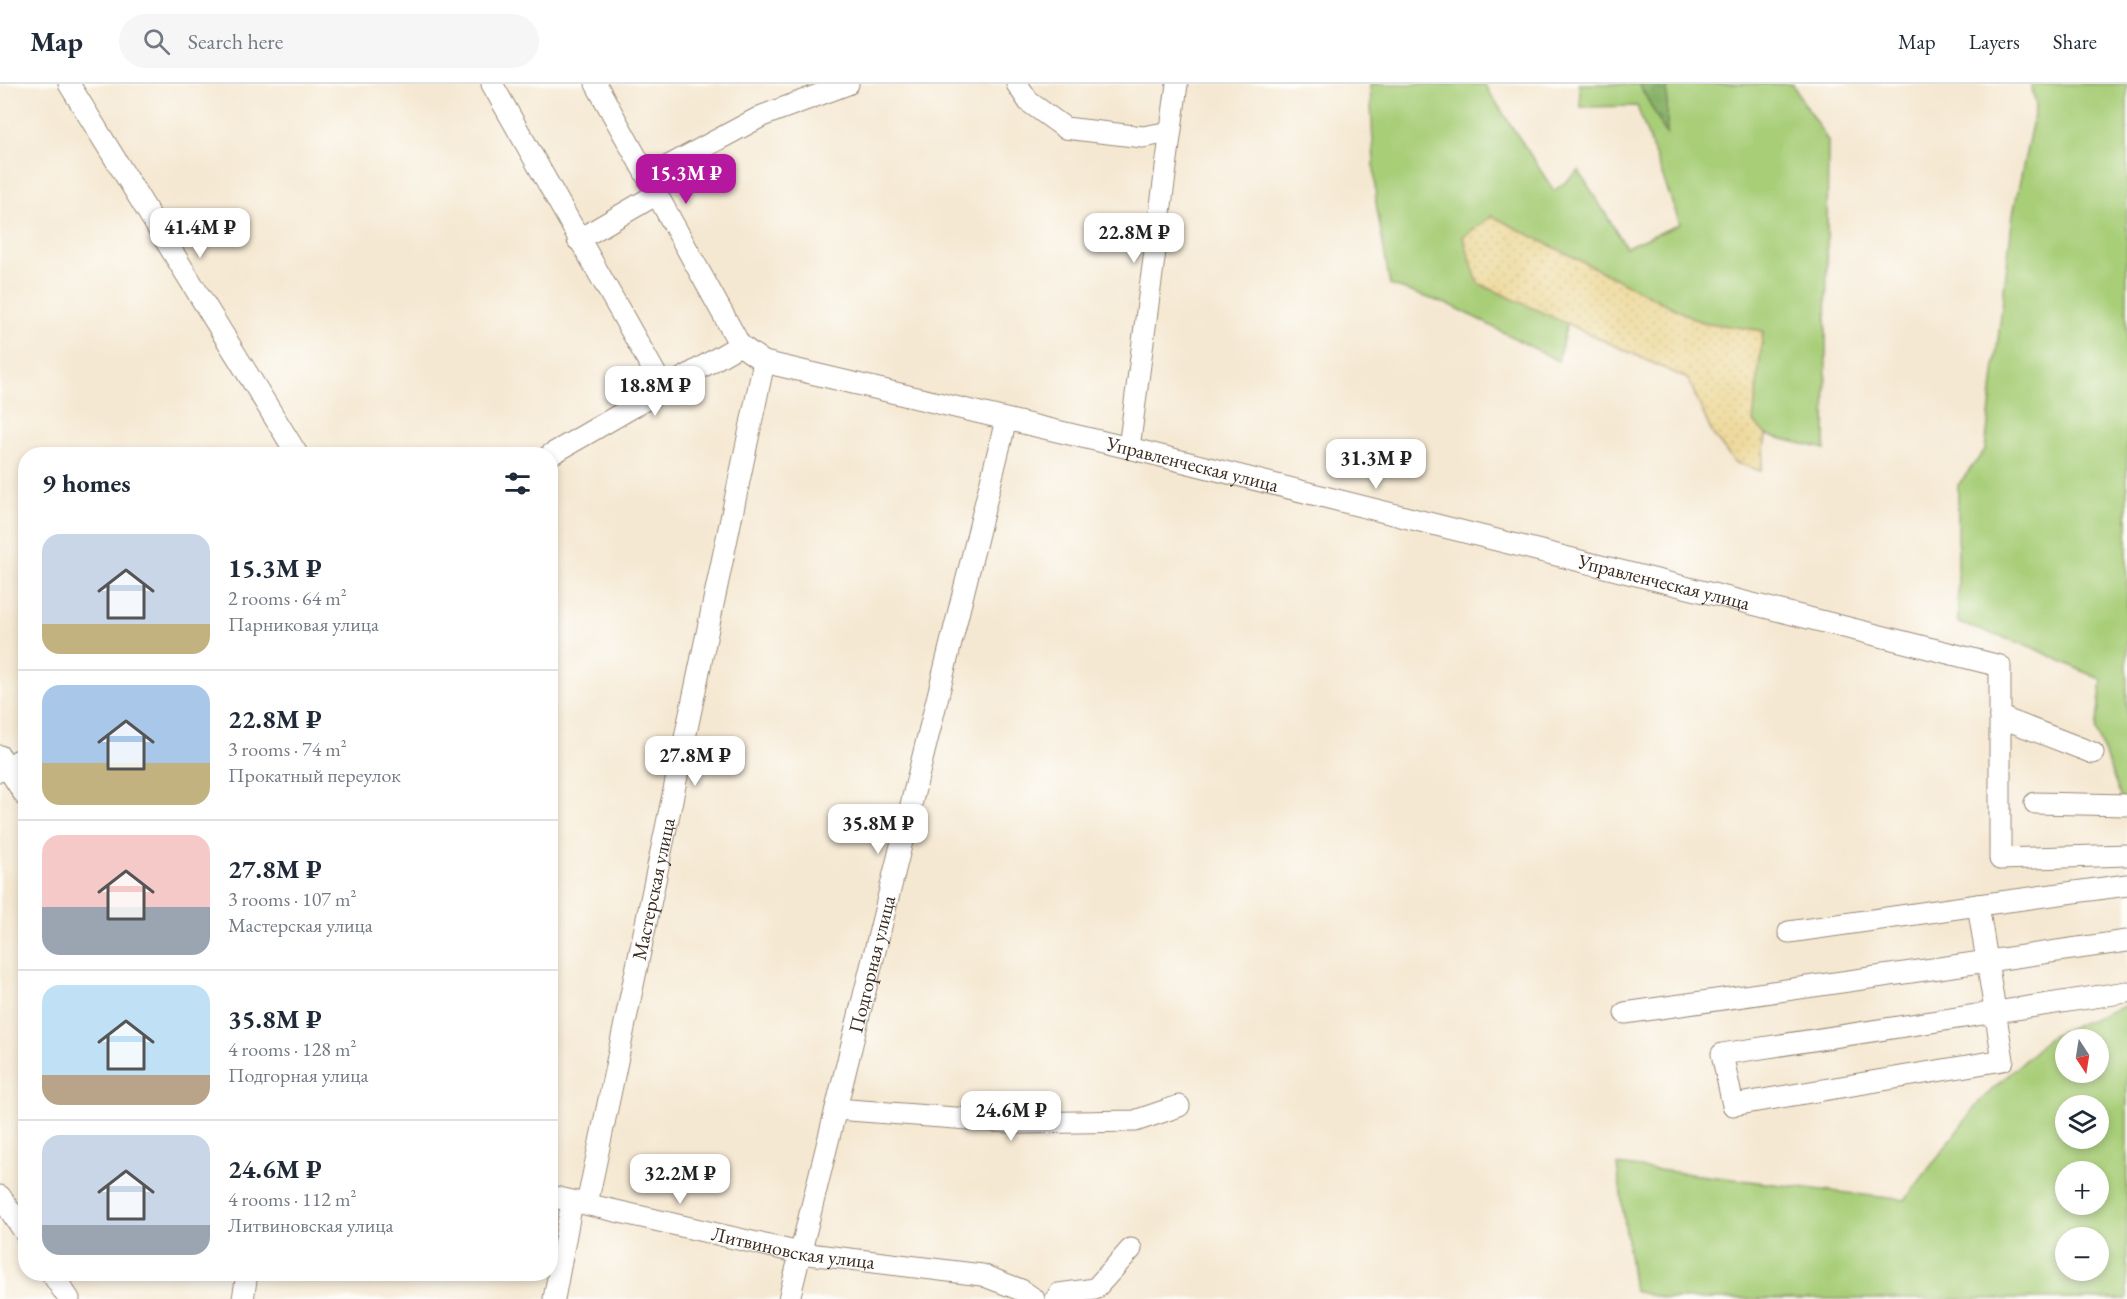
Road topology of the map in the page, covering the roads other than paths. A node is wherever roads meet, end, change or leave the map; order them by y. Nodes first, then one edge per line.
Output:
1 (69, 84) edge
2 (492, 84) edge
3 (596, 84) edge
4 (848, 84) edge
5 (1017, 84) edge
6 (1176, 84) edge
7 (1170, 132) junction
8 (653, 185) junction
9 (578, 240) junction
10 (740, 345) junction
11 (765, 362) junction
12 (664, 389) junction
13 (1006, 420) junction
14 (293, 447) edge
15 (1129, 448) junction
16 (558, 450) edge
17 (2000, 717) junction
18 (2093, 753) dead end
19 (18, 759) edge
20 (2, 765) edge
21 (18, 786) edge
22 (2035, 803) dead end
23 (2127, 805) edge
24 (2127, 855) edge
25 (2127, 885) edge
26 (1978, 905) junction
27 (1789, 932) dead end
28 (2127, 941) edge
29 (1986, 961) junction
30 (2127, 992) edge
31 (1993, 1011) junction
32 (1625, 1012) dead end
33 (1179, 1106) dead end
34 (836, 1109) junction
35 (0, 1196) edge
36 (558, 1198) edge
37 (580, 1203) junction
38 (18, 1222) edge
39 (1131, 1249) dead end
40 (800, 1253) junction
41 (57, 1281) edge
42 (246, 1281) edge
43 (69, 1299) edge
44 (243, 1299) edge
45 (554, 1299) edge
46 (789, 1299) edge
47 (1034, 1299) edge
48 (1056, 1299) edge

1 - 14 street
2 - 9 street
3 - 8 street
4 - 8 street
5 - 7 street
6 - 7 street
7 - 15 street
8 - 9 street
8 - 10 street
9 - 12 street
10 - 11 street, Управленческая улица
10 - 12 street
11 - 13 street, Управленческая улица
11 - 37 street, Мастерская улица
12 - 16 street
13 - 15 street, Управленческая улица
13 - 34 street, Подгорная улица
15 - 17 street, Управленческая улица
17 - 18 street
17 - 24 street
19 - 20 street
20 - 21 street
22 - 23 street
25 - 26 street
26 - 27 street
26 - 29 street
28 - 29 street
29 - 31 street
29 - 32 street
30 - 31 street
31 - 31 street
33 - 34 street
34 - 40 street, Подгорная улица
35 - 38 street
36 - 37 street, Литвиновская улица
37 - 40 street, Литвиновская улица
37 - 45 street, Мастерская улица
39 - 48 street
40 - 46 street, Подгорная улица
40 - 47 street, Литвиновская улица
41 - 43 street
42 - 44 street

